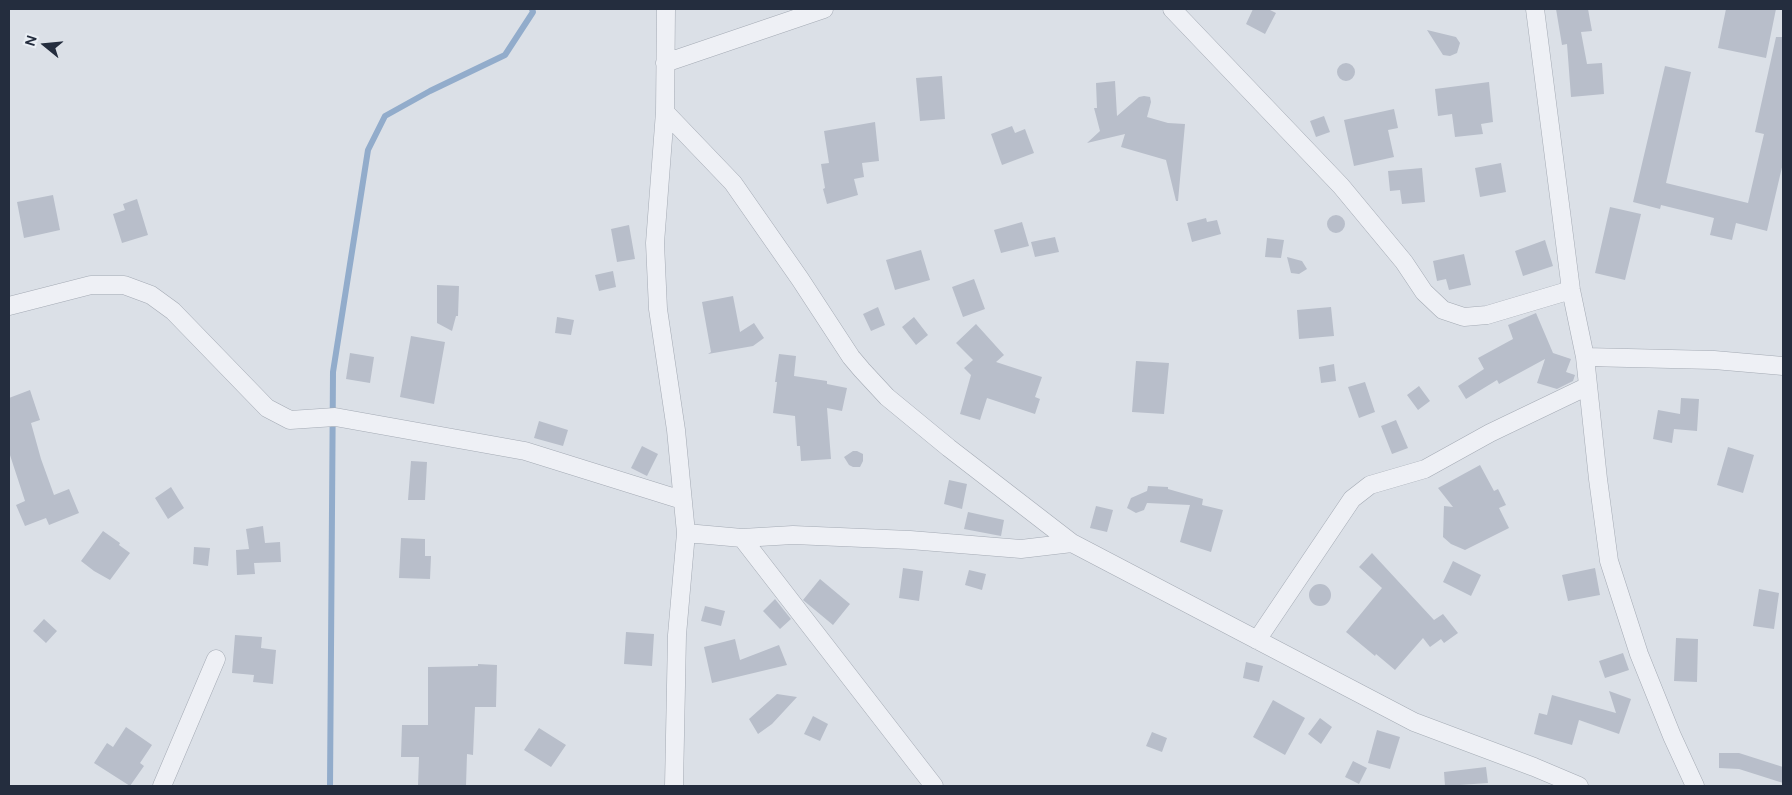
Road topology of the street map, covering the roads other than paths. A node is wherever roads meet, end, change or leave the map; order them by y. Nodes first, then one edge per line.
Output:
1 (666, 9) edge
2 (824, 9) edge
3 (1172, 9) edge
4 (1535, 9) edge
5 (665, 63) junction
6 (665, 112) junction
7 (1572, 290) junction
8 (9, 306) edge
9 (1585, 357) junction
10 (1783, 366) edge
11 (1588, 386) junction
12 (682, 500) junction
13 (686, 533) junction
14 (742, 538) junction
15 (1072, 543) junction
16 (1257, 640) junction
17 (216, 659) dead end
18 (162, 786) edge
19 (674, 786) edge
20 (934, 786) edge
21 (1579, 786) edge
22 (1695, 786) edge

1 - 5 street
2 - 5 street
3 - 7 street
4 - 7 street
5 - 6 street
6 - 12 street
6 - 15 street
7 - 9 street
8 - 12 street
9 - 10 street
9 - 11 street
11 - 16 street
11 - 22 street
12 - 13 street
13 - 14 street
13 - 19 street
14 - 15 street
14 - 20 street
15 - 16 street
16 - 21 street
17 - 18 street

